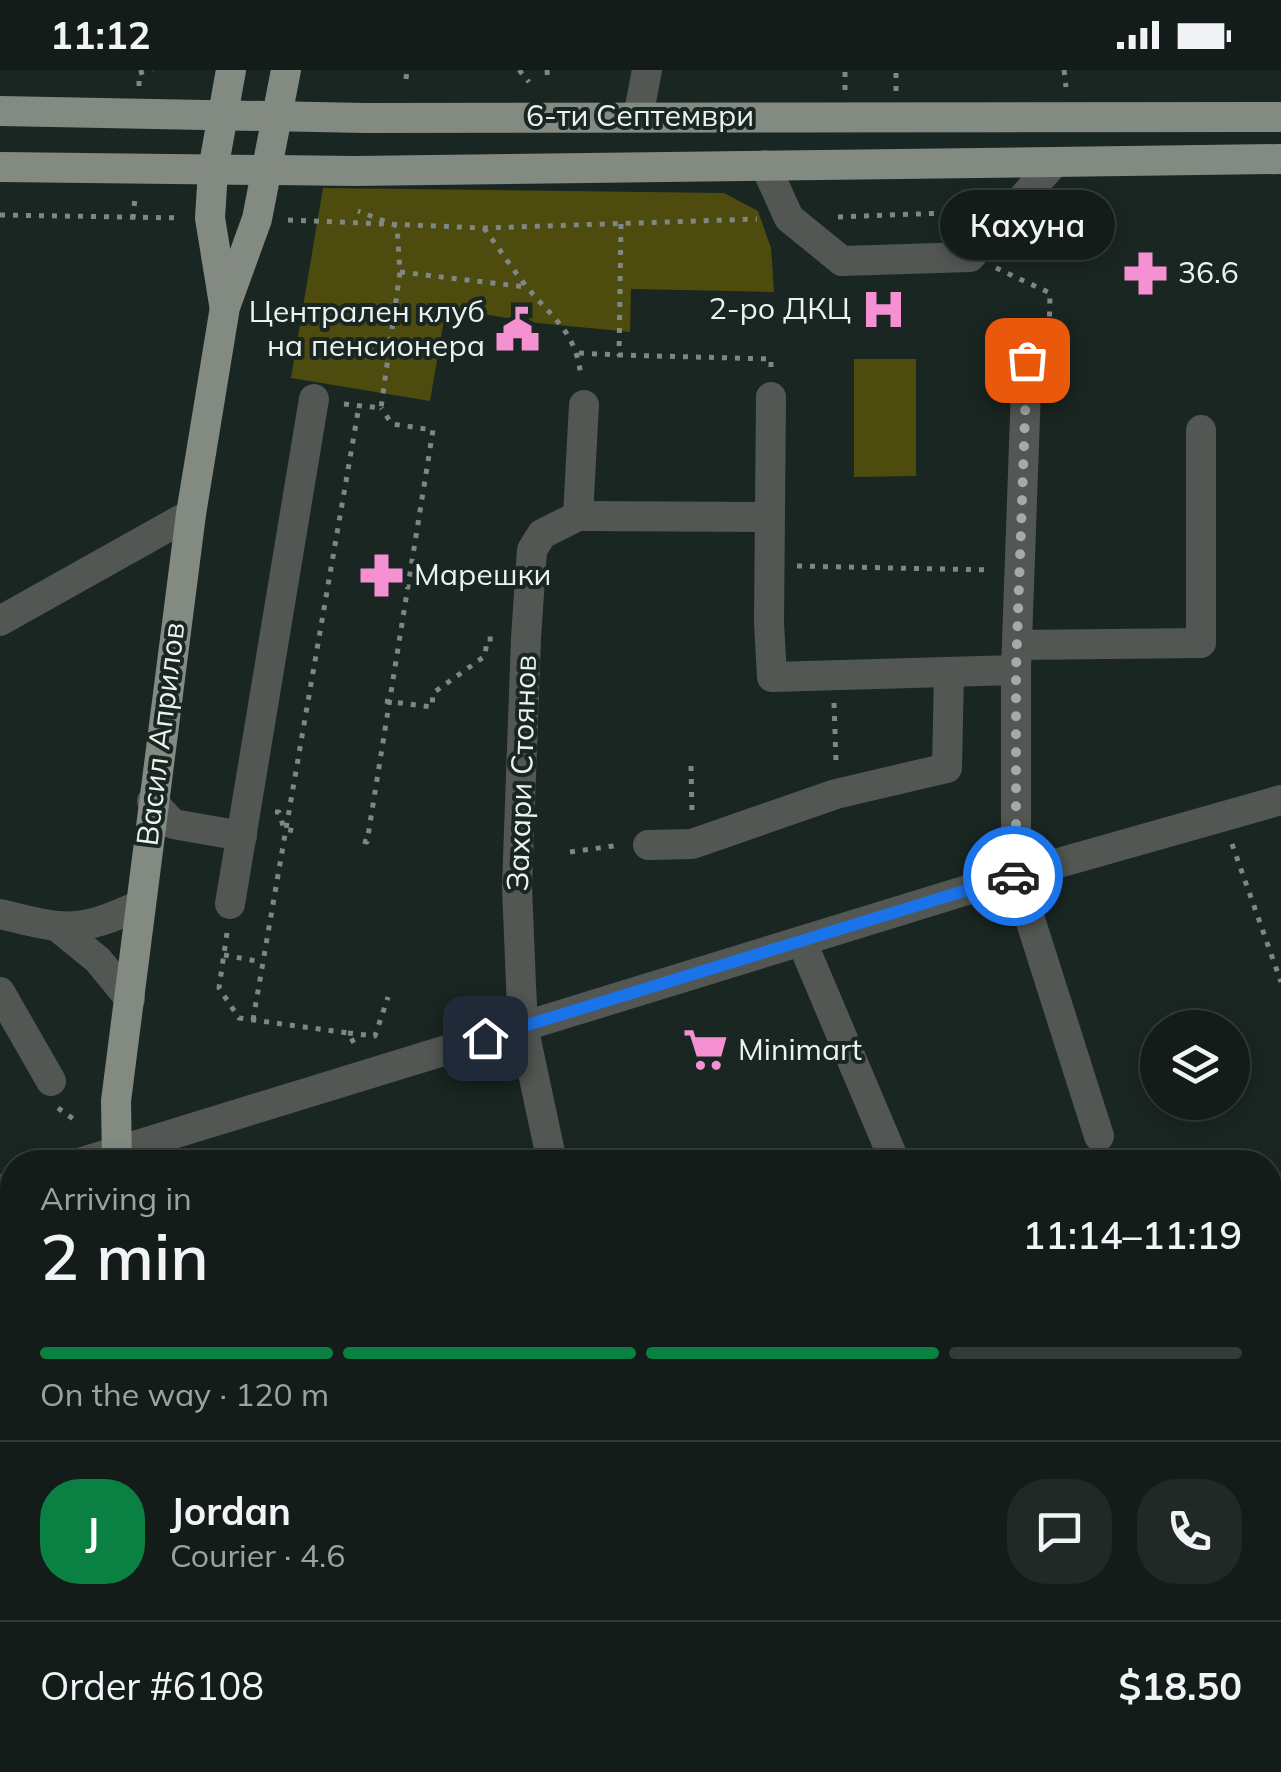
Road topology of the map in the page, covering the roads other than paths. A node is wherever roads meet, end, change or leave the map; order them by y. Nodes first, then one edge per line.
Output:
1 (232, 70) edge
2 (286, 70) edge
3 (647, 70) edge
4 (0, 112) edge
5 (223, 114) junction
6 (276, 115) junction
7 (638, 116) junction
8 (1281, 117) edge
9 (1281, 159) edge
10 (1054, 162) junction
11 (0, 166) edge
12 (765, 166) junction
13 (266, 169) junction
14 (214, 170) junction
15 (225, 308) junction
16 (1027, 360) road end
17 (771, 397) road end
18 (314, 399) road end
19 (584, 405) road end
20 (1200, 430) dead end
21 (190, 514) junction
22 (578, 516) junction
23 (769, 517) junction
24 (0, 621) edge
25 (1017, 657) junction
26 (949, 672) junction
27 (1281, 800) edge
28 (152, 801) junction
29 (173, 824) junction
30 (242, 836) junction
31 (147, 844) junction
32 (648, 845) dead end
33 (1016, 875) junction
34 (140, 904) junction
35 (230, 904) road end
36 (0, 914) edge
37 (60, 929) junction
38 (802, 942) junction
39 (0, 992) edge
40 (130, 999) junction
41 (523, 1026) junction
42 (52, 1081) dead end
43 (1099, 1136) dead end
44 (116, 1150) edge
45 (137, 1150) edge
46 (549, 1150) edge
47 (889, 1150) edge

1 - 5 main road, Васил Априлов
2 - 6 main road, Васил Априлов
3 - 7 street
4 - 5 main road, 6-ти Септември
5 - 6 main road, 6-ти Септември
5 - 14 main road, Васил Априлов
6 - 7 main road, 6-ти Септември
6 - 13 main road, Васил Априлов
7 - 8 main road, 6-ти Септември
9 - 10 main road, 6-ти Септември
10 - 12 main road, 6-ти Септември
10 - 12 street
11 - 14 main road, 6-ти Септември
12 - 13 main road, 6-ти Септември
13 - 14 main road, 6-ти Септември
13 - 15 main road, Васил Априлов
14 - 15 main road, Васил Априлов
15 - 21 main road, Васил Априлов
16 - 25 street
17 - 23 street
18 - 30 street
19 - 22 street
20 - 25 street
21 - 24 street
21 - 28 main road, Васил Априлов
22 - 23 street
22 - 41 street, Захари Стоянов
23 - 26 street
25 - 26 street
25 - 33 street
26 - 32 street
27 - 33 street
28 - 29 street
28 - 31 main road, Васил Априлов
29 - 30 street
29 - 31 street
30 - 35 street
31 - 34 main road, Васил Априлов
33 - 38 street
33 - 43 street
34 - 37 street
34 - 40 main road, Васил Априлов
36 - 37 street
37 - 40 street
38 - 41 street
38 - 47 street
39 - 42 street
40 - 44 main road, Васил Априлов
41 - 45 street
41 - 46 street, Захари Стоянов

